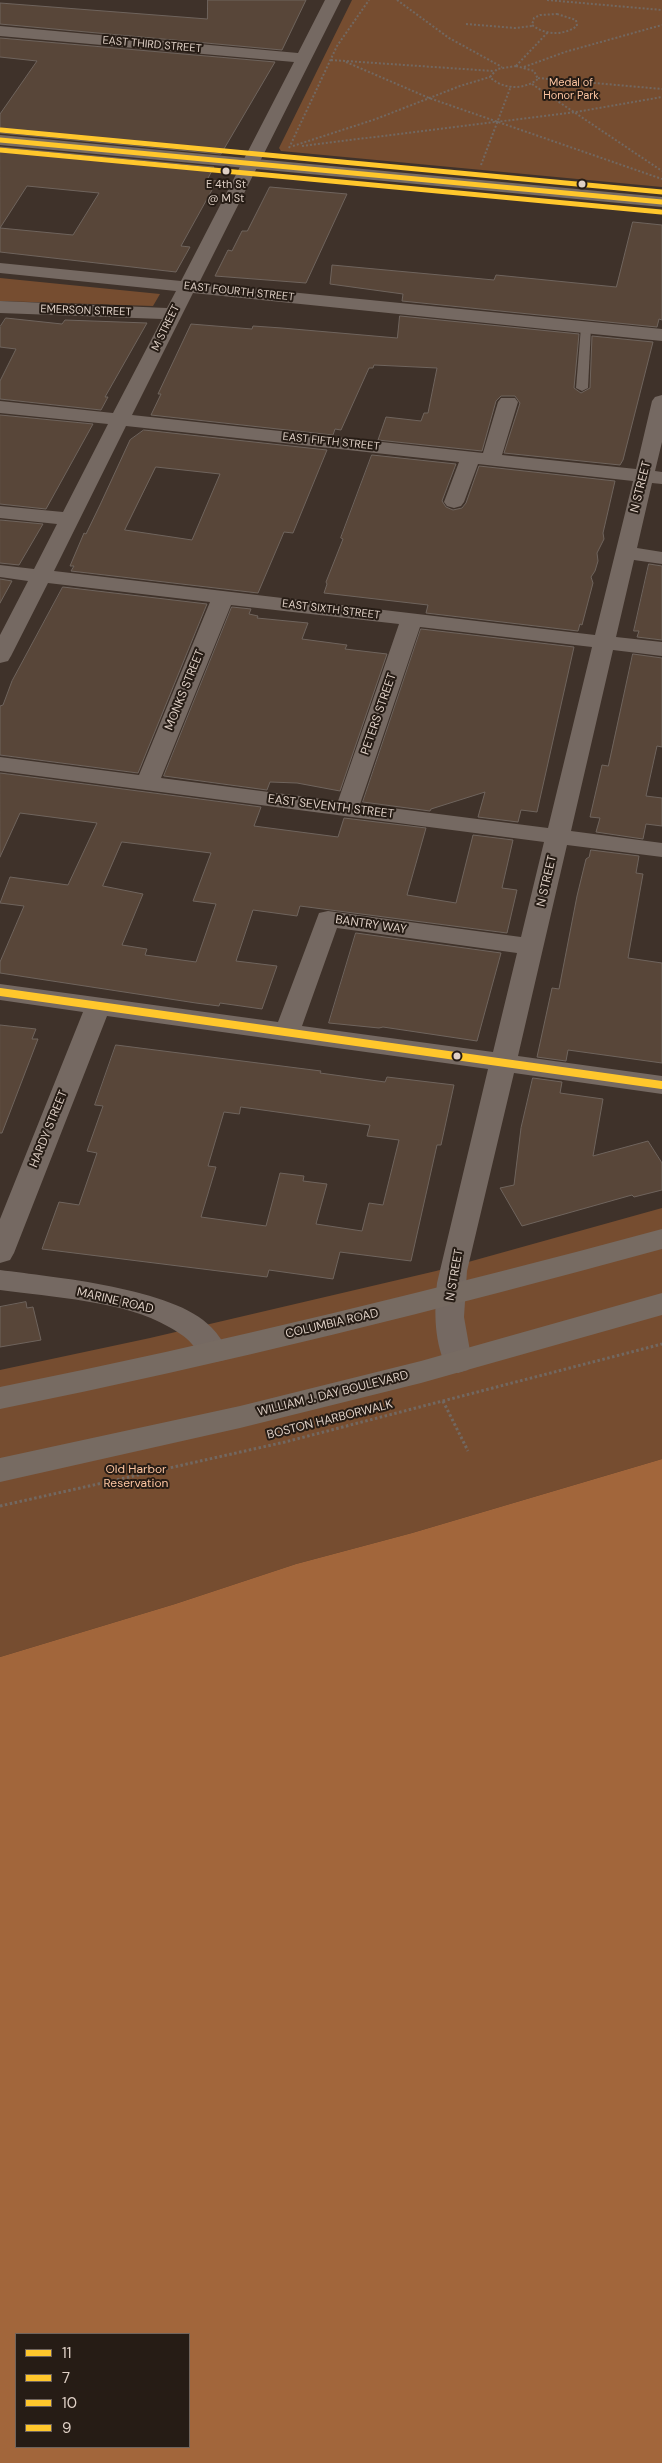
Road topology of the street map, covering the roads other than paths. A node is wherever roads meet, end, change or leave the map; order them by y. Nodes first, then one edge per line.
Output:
1 (333, 0) edge
2 (0, 30) edge
3 (303, 58) junction
4 (0, 140) edge
5 (249, 163) junction
6 (662, 202) edge
7 (0, 268) edge
8 (179, 301) junction
9 (0, 307) edge
10 (586, 327) junction
11 (662, 334) edge
12 (582, 388) dead end
13 (662, 401) edge
14 (508, 402) dead end
15 (0, 407) edge
16 (120, 420) junction
17 (470, 458) junction
18 (491, 460) junction
19 (653, 477) edge
20 (454, 502) dead end
21 (0, 512) edge
22 (68, 519) junction
23 (625, 553) junction
24 (662, 558) edge
25 (0, 571) edge
26 (42, 576) junction
27 (223, 598) junction
28 (412, 619) junction
29 (606, 642) junction
30 (662, 649) edge
31 (0, 656) edge
32 (0, 764) edge
33 (147, 783) junction
34 (347, 809) junction
35 (558, 836) junction
36 (662, 850) edge
37 (532, 946) junction
38 (0, 992) edge
39 (98, 1006) junction
40 (287, 1033) junction
41 (505, 1063) junction
42 (662, 1085) edge
43 (662, 1238) edge
44 (0, 1253) edge
45 (0, 1280) edge
46 (450, 1297) junction
47 (662, 1304) edge
48 (214, 1352) junction
49 (458, 1362) junction
50 (0, 1398) edge
51 (0, 1470) edge

1 - 3 street, M STREET
2 - 3 street, EAST THIRD STREET
3 - 5 street, M STREET
4 - 5 main road
5 - 6 main road
5 - 8 street, M STREET
7 - 8 street, EAST FOURTH STREET
8 - 9 street, EMERSON STREET
8 - 10 street, EAST FOURTH STREET
8 - 16 street, M STREET
10 - 11 street, EAST FOURTH STREET
10 - 12 lane
13 - 19 street, N STREET
14 - 18 street
15 - 16 street, EAST FIFTH STREET
16 - 17 street, EAST FIFTH STREET
16 - 22 street, M STREET
17 - 18 street, EAST FIFTH STREET
17 - 20 street
18 - 19 street, EAST FIFTH STREET
19 - 23 street, N STREET
21 - 22 street
22 - 26 street, M STREET
23 - 24 street
23 - 29 street, N STREET
25 - 26 street, EAST SIXTH STREET
26 - 27 street, EAST SIXTH STREET
26 - 31 street, M STREET
27 - 28 street, EAST SIXTH STREET
27 - 33 street, MONKS STREET
28 - 29 street, EAST SIXTH STREET
28 - 34 street, PETERS STREET
29 - 30 street, EAST SIXTH STREET
29 - 35 street, N STREET
32 - 33 street, EAST SEVENTH STREET
33 - 34 street, EAST SEVENTH STREET
34 - 35 street, EAST SEVENTH STREET
35 - 36 street, EAST SEVENTH STREET
35 - 37 street, N STREET
37 - 40 street, BANTRY WAY
37 - 41 street, N STREET
38 - 39 street
39 - 40 street
39 - 44 street, HARDY STREET
40 - 41 street
41 - 42 street
41 - 46 street, N STREET
43 - 46 main road, COLUMBIA ROAD
45 - 48 street, MARINE ROAD
46 - 48 main road, COLUMBIA ROAD
46 - 49 street, N STREET
47 - 49 main road, WILLIAM J. DAY BOULEVARD
48 - 50 main road, COLUMBIA ROAD
49 - 51 main road, WILLIAM J. DAY BOULEVARD

